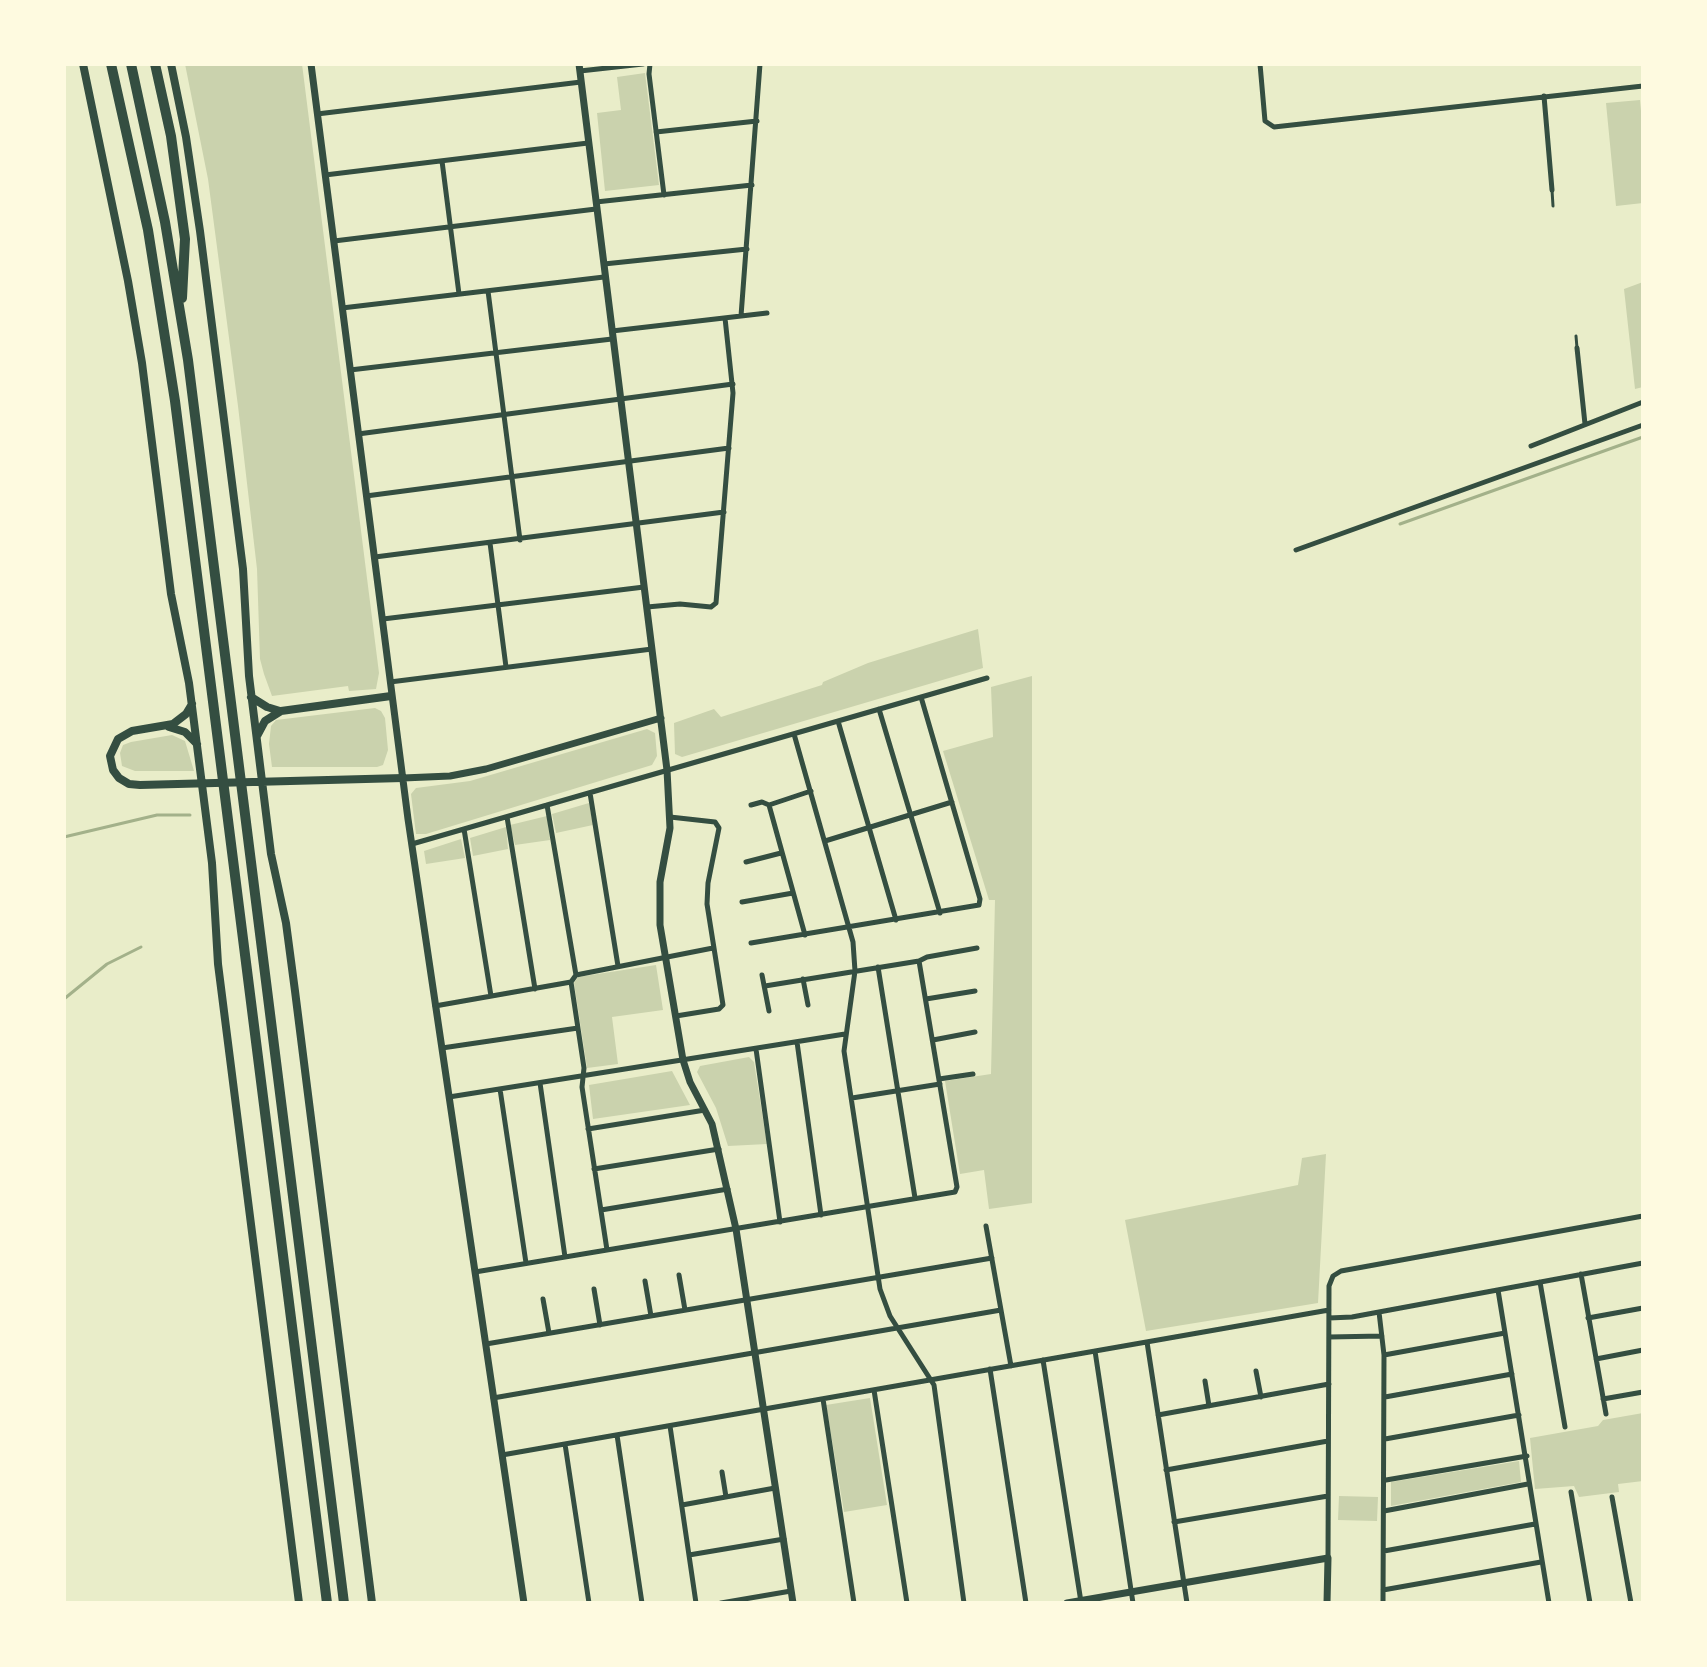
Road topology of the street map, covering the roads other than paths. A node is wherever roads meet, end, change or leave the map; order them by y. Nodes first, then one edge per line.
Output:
1 (83, 64) edge
2 (111, 64) edge
3 (131, 64) edge
4 (155, 64) edge
5 (171, 64) edge
6 (311, 64) edge
7 (643, 64) edge
8 (650, 64) edge
9 (760, 64) edge
10 (1260, 64) edge
11 (579, 68) edge
12 (581, 82) junction
13 (1643, 86) edge
14 (1544, 96) junction
15 (317, 114) junction
16 (757, 121) junction
17 (656, 132) junction
18 (588, 143) junction
19 (442, 161) junction
20 (325, 175) junction
21 (752, 185) junction
22 (1552, 190) joint
23 (664, 195) junction
24 (596, 206) junction
25 (1553, 206) dead end
26 (451, 227) junction
27 (334, 241) junction
28 (747, 249) junction
29 (603, 264) junction
30 (604, 277) junction
31 (488, 291) junction
32 (459, 294) junction
33 (342, 308) junction
34 (767, 313) dead end
35 (741, 316) junction
36 (725, 318) junction
37 (181, 320) junction
38 (612, 335) junction
39 (1576, 336) dead end
40 (1577, 348) joint
41 (496, 353) junction
42 (350, 370) junction
43 (733, 384) junction
44 (620, 399) junction
45 (1643, 402) edge
46 (504, 415) junction
47 (1585, 424) junction
48 (1643, 425) edge
49 (358, 434) junction
50 (1531, 446) dead end
51 (729, 448) junction
52 (628, 461) junction
53 (512, 477) junction
54 (366, 496) junction
55 (724, 512) junction
56 (636, 524) junction
57 (520, 540) junction
58 (490, 543) junction
59 (1296, 550) dead end
60 (374, 557) junction
61 (644, 587) junction
62 (498, 605) junction
63 (647, 607) junction
64 (382, 619) junction
65 (652, 649) junction
66 (506, 667) junction
67 (987, 678) dead end
68 (390, 682) junction
69 (391, 696) junction
70 (251, 697) junction
71 (921, 697) junction
72 (192, 703) junction
73 (879, 709) junction
74 (281, 711) junction
75 (661, 718) junction
76 (838, 721) junction
77 (168, 726) junction
78 (794, 734) junction
79 (256, 736) junction
80 (197, 744) junction
81 (667, 770) junction
82 (403, 778) junction
83 (811, 791) junction
84 (590, 793) junction
85 (952, 802) junction
86 (547, 805) junction
87 (751, 805) dead end
88 (769, 805) junction
89 (910, 815) junction
90 (507, 817) junction
91 (670, 817) junction
92 (869, 828) junction
93 (464, 829) junction
94 (825, 841) junction
95 (412, 844) junction
96 (781, 853) junction
97 (746, 862) dead end
98 (793, 893) junction
99 (742, 902) dead end
100 (940, 913) junction
101 (896, 920) junction
102 (850, 928) junction
103 (805, 935) junction
104 (751, 943) dead end
105 (713, 948) junction
106 (977, 948) dead end
107 (666, 957) junction
108 (919, 961) junction
109 (618, 966) junction
110 (878, 967) junction
111 (855, 971) junction
112 (576, 975) junction
113 (762, 975) dead end
114 (803, 979) junction
115 (571, 982) junction
116 (765, 986) junction
117 (535, 989) junction
118 (975, 991) dead end
119 (491, 996) junction
120 (926, 999) junction
121 (808, 1005) dead end
122 (435, 1006) junction
123 (769, 1011) dead end
124 (675, 1016) junction
125 (578, 1028) junction
126 (975, 1032) dead end
127 (845, 1034) junction
128 (933, 1040) junction
129 (797, 1042) junction
130 (442, 1048) junction
131 (756, 1048) junction
132 (683, 1060) junction
133 (973, 1074) dead end
134 (583, 1076) junction
135 (940, 1082) junction
136 (540, 1083) junction
137 (500, 1089) junction
138 (897, 1091) junction
139 (449, 1097) junction
140 (852, 1098) junction
141 (706, 1110) junction
142 (588, 1129) junction
143 (719, 1149) junction
144 (594, 1169) junction
145 (728, 1189) junction
146 (915, 1198) junction
147 (869, 1207) junction
148 (601, 1210) junction
149 (821, 1215) junction
150 (1643, 1216) edge
151 (780, 1222) junction
152 (986, 1226) dead end
153 (736, 1229) junction
154 (607, 1250) junction
155 (565, 1257) junction
156 (992, 1258) junction
157 (526, 1263) junction
158 (1643, 1263) edge
159 (475, 1272) junction
160 (1581, 1274) junction
161 (679, 1275) dead end
162 (879, 1278) junction
163 (645, 1281) dead end
164 (1540, 1282) junction
165 (594, 1289) dead end
166 (1498, 1290) junction
167 (543, 1299) dead end
168 (748, 1300) junction
169 (1643, 1308) edge
170 (685, 1310) junction
171 (1001, 1310) junction
172 (1329, 1310) junction
173 (1379, 1312) junction
174 (651, 1316) junction
175 (1329, 1318) junction
176 (1588, 1318) junction
177 (600, 1325) junction
178 (898, 1328) junction
179 (549, 1333) junction
180 (1505, 1333) junction
181 (1382, 1336) junction
182 (1329, 1337) junction
183 (1147, 1342) junction
184 (486, 1344) junction
185 (1643, 1350) edge
186 (1095, 1351) junction
187 (756, 1352) junction
188 (1384, 1355) junction
189 (1596, 1359) junction
190 (1043, 1360) junction
191 (1011, 1366) junction
192 (990, 1369) junction
193 (1256, 1371) dead end
194 (1512, 1374) junction
195 (932, 1380) junction
196 (1205, 1381) dead end
197 (1329, 1384) junction
198 (874, 1390) junction
199 (1643, 1392) edge
200 (1261, 1397) junction
201 (1385, 1397) junction
202 (493, 1398) junction
203 (823, 1399) junction
204 (1603, 1399) junction
205 (1209, 1406) junction
206 (764, 1409) junction
207 (1606, 1414) dead end
208 (1158, 1415) junction
209 (1519, 1415) junction
210 (670, 1426) junction
211 (1565, 1427) dead end
212 (617, 1435) junction
213 (1385, 1439) junction
214 (1328, 1441) junction
215 (565, 1444) junction
216 (502, 1455) junction
217 (1527, 1456) junction
218 (1166, 1470) junction
219 (722, 1472) dead end
220 (1386, 1480) junction
221 (1528, 1484) junction
222 (776, 1488) junction
223 (1571, 1492) dead end
224 (1328, 1496) junction
225 (726, 1497) junction
226 (1612, 1497) dead end
227 (682, 1505) junction
228 (1384, 1511) junction
229 (1174, 1522) junction
230 (1535, 1524) junction
231 (784, 1539) junction
232 (1384, 1551) junction
233 (689, 1555) junction
234 (1328, 1558) junction
235 (1541, 1562) junction
236 (1183, 1583) junction
237 (1383, 1590) junction
238 (791, 1591) junction
239 (1131, 1592) junction
240 (1081, 1602) edge
241 (1548, 1602) edge
242 (299, 1603) edge
243 (327, 1603) edge
244 (344, 1603) edge
245 (372, 1603) edge
246 (524, 1603) edge
247 (589, 1603) edge
248 (642, 1603) edge
249 (696, 1603) edge
250 (721, 1603) edge
251 (793, 1603) edge
252 (854, 1603) edge
253 (907, 1603) edge
254 (964, 1603) edge
255 (1026, 1603) edge
256 (1067, 1603) edge
257 (1133, 1603) edge
258 (1187, 1603) edge
259 (1327, 1603) edge
260 (1383, 1603) edge
261 (1538, 1603) edge
262 (1590, 1603) edge
263 (1631, 1603) edge

1 - 72 main road
2 - 243 highway
3 - 37 highway
4 - 37 highway
5 - 70 main road
6 - 15 street
7 - 11 street
8 - 17 street
9 - 16 street
10 - 14 street
11 - 12 street
12 - 15 street
12 - 18 street
13 - 14 street
14 - 22 street
15 - 20 street
16 - 17 street
16 - 21 street
17 - 23 street
18 - 19 street
18 - 24 street
19 - 20 street
19 - 26 street
20 - 27 street
21 - 23 street
21 - 28 street
22 - 25 lane
23 - 24 street
24 - 26 street
24 - 29 street
26 - 27 street
26 - 32 street
27 - 33 street
28 - 29 street
28 - 35 street
29 - 30 street
30 - 31 street
30 - 38 street
31 - 32 street
31 - 41 street
32 - 33 street
33 - 42 street
34 - 35 street
35 - 36 street
36 - 38 street
36 - 43 street
37 - 244 highway
38 - 41 street
38 - 44 street
39 - 40 lane
40 - 47 street
41 - 42 street
41 - 46 street
42 - 49 street
43 - 44 street
43 - 51 street
44 - 46 street
44 - 52 street
45 - 47 street
46 - 49 street
46 - 53 street
47 - 50 street
48 - 59 street
49 - 54 street
51 - 52 street
51 - 55 street
52 - 53 street
52 - 56 street
53 - 54 street
53 - 57 street
54 - 60 street
55 - 56 street
55 - 63 street
56 - 57 street
56 - 61 street
57 - 58 street
58 - 60 street
58 - 62 street
60 - 64 street
61 - 62 street
61 - 63 street
62 - 64 street
62 - 66 street
63 - 65 street
64 - 68 street
65 - 66 street
65 - 75 street
66 - 68 street
67 - 71 street
68 - 69 street
69 - 74 main road
69 - 82 street
70 - 74 main road
70 - 79 main road
71 - 73 street
71 - 85 street
72 - 77 main road
72 - 80 main road
73 - 76 street
73 - 89 street
74 - 79 main road
75 - 81 street
75 - 82 street
76 - 78 street
76 - 92 street
77 - 80 main road
77 - 82 main road
78 - 81 street
78 - 83 street
79 - 245 main road
80 - 242 main road
81 - 84 street
81 - 91 street
82 - 95 street
83 - 88 street
83 - 94 street
84 - 86 street
84 - 109 street
85 - 89 street
85 - 100 street
86 - 90 street
86 - 112 street
87 - 88 street
88 - 96 street
89 - 92 street
89 - 100 street
90 - 93 street
90 - 117 street
91 - 105 street
91 - 107 street
92 - 94 street
92 - 101 street
93 - 95 street
93 - 119 street
94 - 102 street
95 - 122 street
96 - 97 street
96 - 98 street
98 - 99 street
98 - 103 street
100 - 101 street
101 - 102 street
102 - 103 street
102 - 111 street
103 - 104 street
105 - 107 street
105 - 124 street
106 - 108 street
107 - 109 street
107 - 124 street
108 - 110 street
108 - 120 street
109 - 112 street
110 - 111 street
110 - 138 street
111 - 114 street
111 - 127 street
112 - 115 street
113 - 116 street
114 - 116 street
114 - 121 street
115 - 117 street
115 - 125 street
116 - 123 street
117 - 119 street
118 - 120 street
119 - 122 street
120 - 128 street
122 - 130 street
124 - 132 street
125 - 130 street
125 - 134 street
126 - 128 street
127 - 129 street
127 - 140 street
128 - 135 street
129 - 131 street
129 - 149 street
130 - 139 street
131 - 132 street
131 - 151 street
132 - 134 street
132 - 141 street
133 - 135 street
134 - 136 street
134 - 142 street
135 - 138 street
135 - 146 street
136 - 137 street
136 - 155 street
137 - 139 street
137 - 157 street
138 - 140 street
138 - 146 street
139 - 159 street
140 - 147 street
141 - 142 street
141 - 143 street
142 - 144 street
143 - 144 street
143 - 145 street
144 - 148 street
145 - 148 street
145 - 153 street
146 - 147 street
147 - 149 street
147 - 162 street
148 - 154 street
149 - 151 street
150 - 172 street
151 - 153 street
152 - 156 street
153 - 154 street
153 - 168 street
154 - 155 street
155 - 157 street
156 - 162 street
156 - 171 street
157 - 159 street
158 - 160 street
159 - 184 street
160 - 164 street
160 - 176 street
161 - 170 street
162 - 168 street
162 - 178 street
163 - 174 street
164 - 166 street
164 - 211 street
165 - 177 street
166 - 173 street
166 - 180 street
167 - 179 street
168 - 170 street
168 - 187 street
169 - 176 street
170 - 174 street
171 - 178 street
171 - 191 street
172 - 175 street
172 - 183 street
173 - 175 street
173 - 181 street
174 - 177 street
175 - 182 street
176 - 189 street
177 - 179 street
178 - 187 street
178 - 195 street
179 - 184 street
180 - 188 street
180 - 194 street
181 - 182 street
181 - 188 street
182 - 197 street
183 - 186 street
183 - 208 street
184 - 202 street
185 - 189 street
186 - 190 street
186 - 239 street
187 - 202 street
187 - 206 street
188 - 201 street
189 - 204 street
190 - 191 street
190 - 240 street
191 - 192 street
192 - 195 street
192 - 255 street
193 - 200 street
194 - 201 street
194 - 209 street
195 - 198 street
195 - 254 street
196 - 205 street
197 - 200 street
197 - 214 street
198 - 203 street
198 - 253 street
199 - 204 street
200 - 205 street
201 - 213 street
202 - 216 street
203 - 206 street
203 - 252 street
204 - 207 street
205 - 208 street
206 - 210 street
206 - 222 street
208 - 218 street
209 - 213 street
209 - 217 street
210 - 212 street
210 - 227 street
212 - 215 street
212 - 248 street
213 - 220 street
214 - 218 street
214 - 224 street
215 - 216 street
215 - 247 street
216 - 246 street
217 - 220 street
217 - 221 street
218 - 229 street
219 - 225 street
220 - 228 street
221 - 228 street
221 - 230 street
222 - 225 street
222 - 231 street
223 - 262 street
224 - 229 street
224 - 234 street
225 - 227 street
226 - 263 street
227 - 233 street
228 - 232 street
229 - 236 street
230 - 232 street
230 - 235 street
231 - 233 street
231 - 238 street
232 - 237 street
233 - 249 street
234 - 236 street
234 - 259 street
235 - 237 street
235 - 241 street
236 - 239 street
236 - 258 street
237 - 260 street
238 - 250 street
238 - 251 street
239 - 240 street
239 - 257 street
240 - 256 street
241 - 261 street

